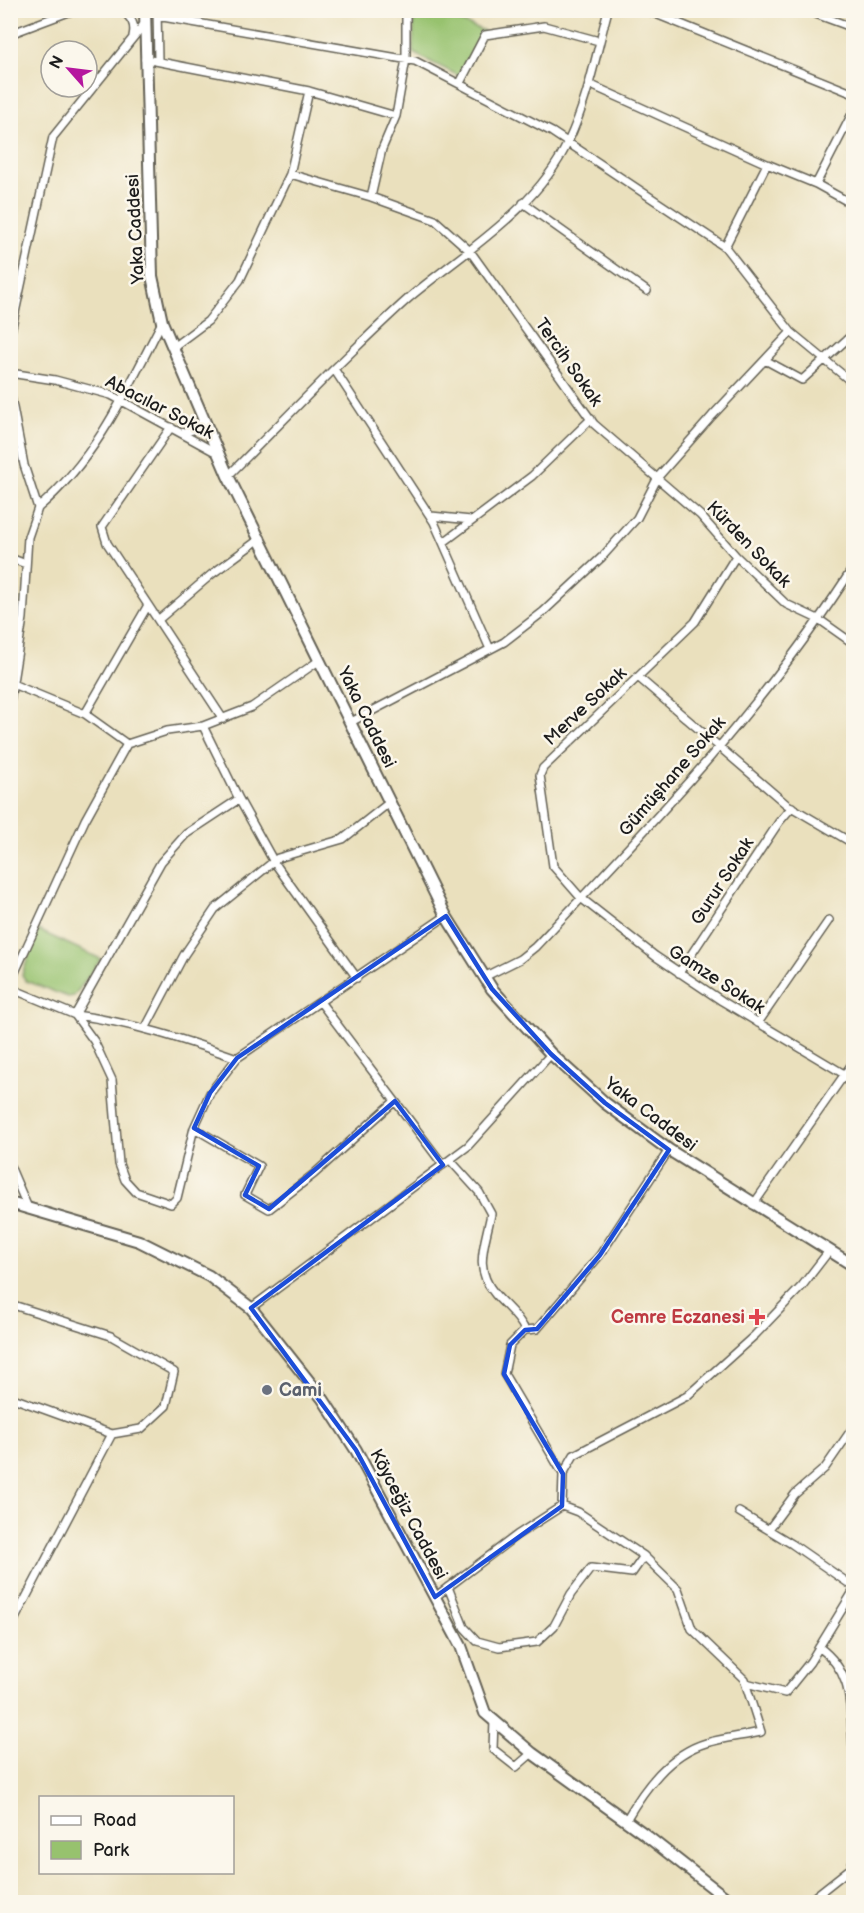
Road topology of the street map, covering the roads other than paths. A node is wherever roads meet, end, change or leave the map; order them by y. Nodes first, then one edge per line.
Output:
1 (74, 10) edge
2 (122, 10) edge
3 (144, 10) edge
4 (406, 10) edge
5 (608, 10) edge
6 (646, 10) edge
7 (805, 10) edge
8 (157, 13) edge
9 (145, 23) junction
10 (854, 28) edge
11 (10, 34) edge
12 (132, 41) junction
13 (599, 41) junction
14 (145, 59) junction
15 (406, 59) junction
16 (158, 61) junction
17 (460, 84) junction
18 (589, 84) junction
19 (309, 91) junction
20 (854, 94) edge
21 (854, 110) edge
22 (396, 116) junction
23 (568, 141) junction
24 (767, 164) junction
25 (290, 174) junction
26 (816, 184) junction
27 (371, 196) junction
28 (523, 203) junction
29 (854, 205) edge
30 (725, 247) junction
31 (470, 251) junction
32 (647, 291) dead end
33 (162, 322) junction
34 (791, 332) junction
35 (854, 333) edge
36 (10, 336) edge
37 (173, 347) junction
38 (824, 359) junction
39 (765, 360) junction
40 (334, 369) junction
41 (10, 373) edge
42 (854, 384) edge
43 (10, 392) edge
44 (122, 401) junction
45 (204, 418) junction
46 (591, 419) junction
47 (171, 427) junction
48 (181, 432) junction
49 (223, 459) junction
50 (228, 476) junction
51 (658, 477) junction
52 (38, 508) junction
53 (431, 516) junction
54 (471, 520) junction
55 (261, 538) junction
56 (444, 542) junction
57 (736, 556) junction
58 (10, 558) edge
59 (26, 564) junction
60 (854, 566) edge
61 (148, 605) junction
62 (158, 620) junction
63 (820, 620) junction
64 (854, 644) edge
65 (490, 649) junction
66 (320, 660) junction
67 (638, 677) junction
68 (15, 685) junction
69 (10, 701) edge
70 (85, 714) junction
71 (223, 719) junction
72 (351, 722) junction
73 (203, 726) junction
74 (127, 744) junction
75 (719, 746) junction
76 (239, 799) junction
77 (390, 802) junction
78 (792, 807) junction
79 (854, 844) edge
80 (274, 862) junction
81 (581, 898) junction
82 (446, 916) junction
83 (829, 920) dead end
84 (679, 973) junction
85 (484, 977) junction
86 (357, 978) junction
87 (10, 983) edge
88 (10, 988) edge
89 (321, 1003) junction
90 (75, 1014) junction
91 (758, 1023) junction
92 (145, 1029) junction
93 (551, 1054) junction
94 (237, 1058) junction
95 (854, 1061) edge
96 (844, 1075) junction
97 (854, 1080) edge
98 (395, 1101) junction
99 (194, 1128) junction
100 (669, 1150) junction
101 (450, 1160) junction
102 (443, 1165) junction
103 (10, 1166) edge
104 (10, 1203) edge
105 (753, 1205) junction
106 (27, 1208) junction
107 (830, 1251) junction
108 (854, 1266) edge
109 (10, 1304) edge
110 (251, 1308) junction
111 (525, 1330) junction
112 (10, 1397) edge
113 (854, 1426) edge
114 (112, 1434) junction
115 (563, 1474) junction
116 (562, 1506) junction
117 (739, 1512) dead end
118 (769, 1529) junction
119 (644, 1556) junction
120 (448, 1587) junction
121 (854, 1589) edge
122 (435, 1597) junction
123 (10, 1628) edge
124 (819, 1647) junction
125 (746, 1683) junction
126 (494, 1721) junction
127 (532, 1753) junction
128 (854, 1756) edge
129 (626, 1820) junction
130 (854, 1856) edge
131 (731, 1902) edge
132 (808, 1902) edge

1 - 11 street
2 - 12 street
3 - 9 street, Yaka Caddesi
4 - 15 street
5 - 13 street
6 - 20 street
7 - 10 street
8 - 15 street
8 - 16 street
9 - 12 street
9 - 14 street, Yaka Caddesi
12 - 36 street
13 - 17 street
13 - 18 street
14 - 16 street
14 - 33 street, Yaka Caddesi
15 - 17 street
15 - 22 street
16 - 19 street
17 - 23 street
18 - 23 street
18 - 24 street
19 - 22 street
19 - 25 street
21 - 26 street
22 - 27 street
23 - 28 street
23 - 30 street
24 - 26 street
24 - 30 street
25 - 27 street, Tercih Sokak
25 - 37 street
26 - 29 street
27 - 31 street, Tercih Sokak
28 - 31 street
28 - 32 street
30 - 34 street
31 - 40 street
31 - 46 street, Tercih Sokak
33 - 37 street, Yaka Caddesi
33 - 44 street
34 - 38 street
34 - 39 street
35 - 38 street
37 - 45 street, Yaka Caddesi
38 - 39 street
38 - 42 street
39 - 51 street
40 - 50 street
40 - 53 street
41 - 44 street, Abacılar Sokak
43 - 52 street
44 - 47 street, Abacılar Sokak
44 - 52 street
45 - 48 street
45 - 49 street, Yaka Caddesi
46 - 51 street, Tercih Sokak
46 - 54 street
47 - 48 street, Abacılar Sokak
47 - 61 street
48 - 49 street, Abacılar Sokak
49 - 50 street, Yaka Caddesi
50 - 55 street, Yaka Caddesi
51 - 57 street, Kürden Sokak
51 - 65 street
52 - 59 street
53 - 54 street
53 - 56 street
54 - 56 street
55 - 62 street
55 - 66 street, Yaka Caddesi
56 - 65 street
57 - 63 street, Kürden Sokak
57 - 67 street, Merve Sokak
58 - 59 street
59 - 68 street
60 - 63 street, Gümüşhane Sokak
61 - 62 street
61 - 70 street
62 - 71 street
63 - 64 street, Kürden Sokak
63 - 75 street, Gümüşhane Sokak
65 - 72 street
66 - 71 street
66 - 72 street, Yaka Caddesi
67 - 75 street
67 - 81 street, Merve Sokak
68 - 69 street
68 - 70 street
70 - 74 street
71 - 73 street
72 - 77 street, Yaka Caddesi
73 - 74 street
73 - 76 street
74 - 87 street
75 - 78 street
75 - 81 street, Gümüşhane Sokak
76 - 80 street
76 - 90 street
77 - 80 street
77 - 82 street, Yaka Caddesi
78 - 79 street
78 - 84 street, Gurur Sokak
80 - 86 street
80 - 92 street
81 - 84 street, Gamze Sokak
81 - 85 street, Gümüşhane Sokak
82 - 85 street, Yaka Caddesi
82 - 86 street
83 - 91 street
84 - 91 street, Gamze Sokak
85 - 93 street, Yaka Caddesi
86 - 89 street
88 - 90 street
89 - 94 street
89 - 98 street
90 - 92 street
90 - 99 street
91 - 96 street, Gamze Sokak
92 - 94 street
93 - 100 street, Yaka Caddesi
93 - 101 street
94 - 99 street
95 - 96 street
96 - 97 street, Gamze Sokak
96 - 105 street
98 - 99 street
98 - 102 street
100 - 105 street, Yaka Caddesi
100 - 111 street
101 - 102 street
101 - 111 street
102 - 110 street
103 - 106 street
104 - 106 street, Köyceğiz Caddesi
105 - 107 street, Yaka Caddesi
106 - 110 street, Köyceğiz Caddesi
107 - 108 street, Yaka Caddesi
107 - 115 street
109 - 114 street
110 - 122 street, Köyceğiz Caddesi
111 - 115 street
112 - 114 street
113 - 118 street
114 - 123 street
115 - 116 street
116 - 119 street
116 - 120 street
117 - 118 street
118 - 121 street
119 - 120 street
119 - 125 street
120 - 122 street
121 - 124 street
122 - 126 street, Köyceğiz Caddesi
124 - 125 street
124 - 128 street
125 - 129 street
126 - 127 street, Köyceğiz Caddesi
126 - 127 street
127 - 129 street, Köyceğiz Caddesi
129 - 131 street, Köyceğiz Caddesi
130 - 132 street

